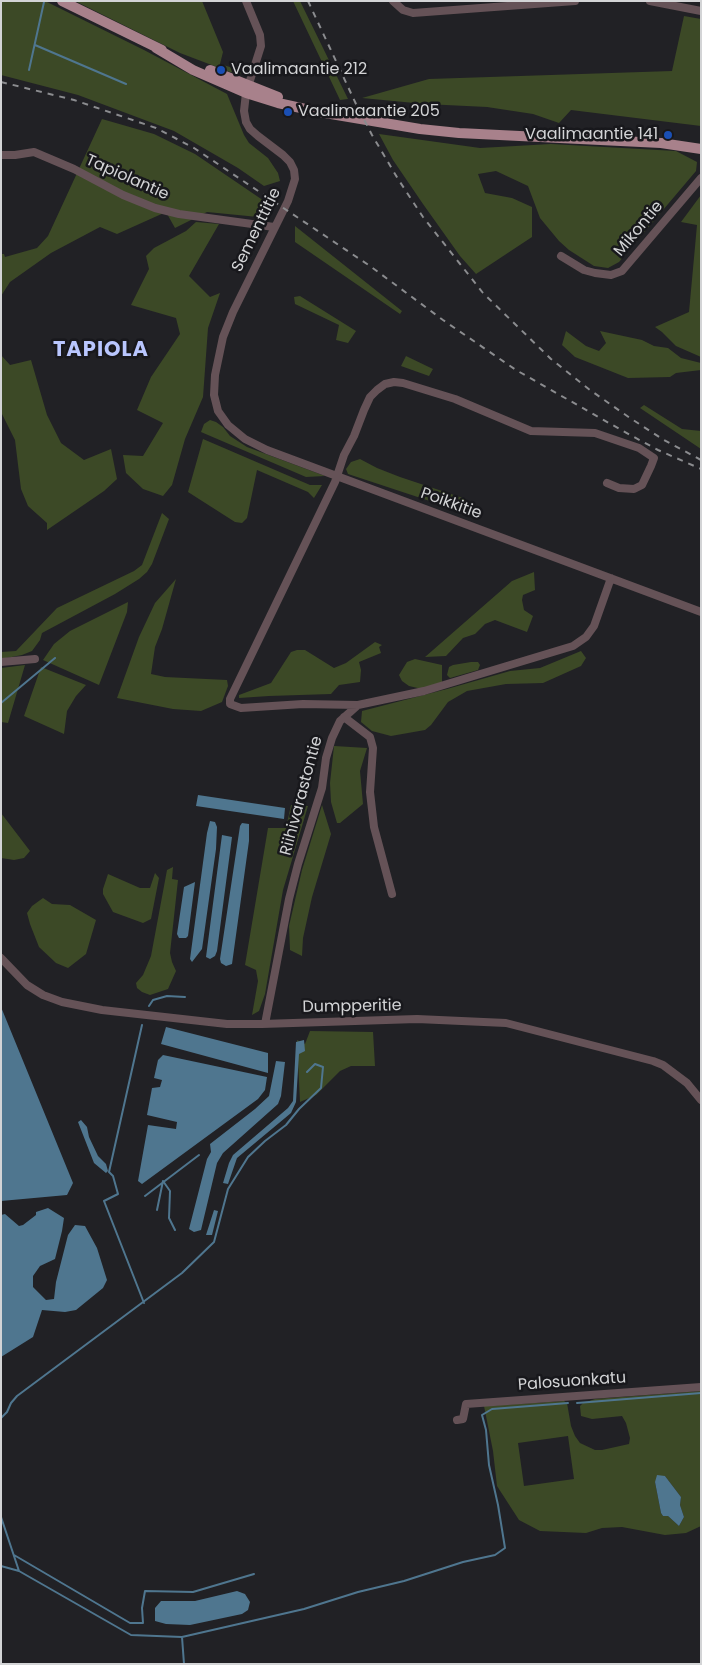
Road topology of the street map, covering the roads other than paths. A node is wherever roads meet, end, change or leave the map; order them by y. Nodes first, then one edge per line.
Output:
1 (62, 1) edge
2 (246, 1) edge
3 (393, 1) edge
4 (575, 1) edge
5 (650, 1) edge
6 (701, 11) edge
7 (247, 89) junction
8 (701, 149) edge
9 (1, 155) edge
10 (701, 178) edge
11 (274, 227) junction
12 (561, 256) dead end
13 (214, 395) joint
14 (337, 476) junction
15 (607, 483) dead end
16 (611, 578) junction
17 (701, 612) edge
18 (35, 659) dead end
19 (1, 662) edge
20 (358, 705) junction
21 (344, 717) junction
22 (392, 894) dead end
23 (1, 958) edge
24 (265, 1024) junction
25 (701, 1100) edge
26 (701, 1386) edge
27 (457, 1420) dead end

1 - 7 main road
2 - 7 street, Sementtitie
3 - 4 street
5 - 6 street
7 - 8 main road
7 - 11 street, Sementtitie
9 - 11 street, Tapiolantie
10 - 12 street, Mikontie
11 - 13 street, Sementtitie
13 - 14 street, Poikkitie
14 - 15 street
14 - 16 street, Poikkitie
14 - 20 street
16 - 17 street, Poikkitie
16 - 20 street, Riihivarastontie
18 - 19 street
20 - 21 street, Riihivarastontie
21 - 22 street
21 - 24 street, Riihivarastontie
23 - 24 street, Dumpperitie
24 - 25 street, Dumpperitie
26 - 27 street, Palosuonkatu

